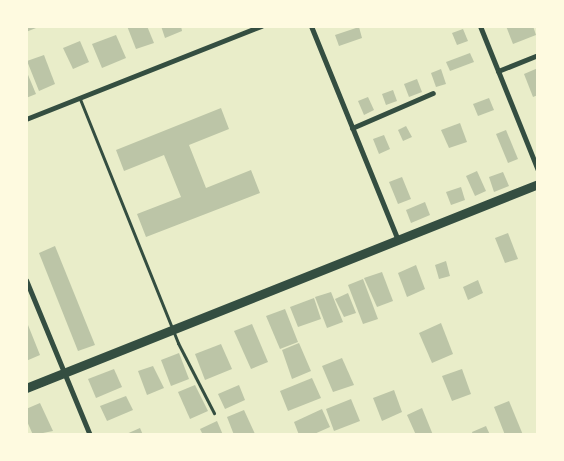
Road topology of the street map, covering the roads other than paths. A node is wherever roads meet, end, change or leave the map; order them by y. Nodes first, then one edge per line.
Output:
1 (262, 26) edge
2 (311, 26) edge
3 (480, 26) edge
4 (538, 55) edge
5 (498, 71) junction
6 (433, 93) dead end
7 (80, 99) junction
8 (26, 119) edge
9 (352, 128) junction
10 (538, 170) edge
11 (538, 184) edge
12 (398, 240) junction
13 (26, 280) edge
14 (172, 329) junction
15 (63, 373) junction
16 (26, 388) edge
17 (214, 413) dead end
18 (90, 435) edge

1 - 7 street
2 - 9 street
3 - 5 street
4 - 5 street
5 - 10 street
6 - 9 street
7 - 8 street
7 - 14 lane
9 - 12 street
11 - 12 main road
12 - 14 main road
13 - 15 street
14 - 15 main road
14 - 17 lane
15 - 16 main road
15 - 18 street

